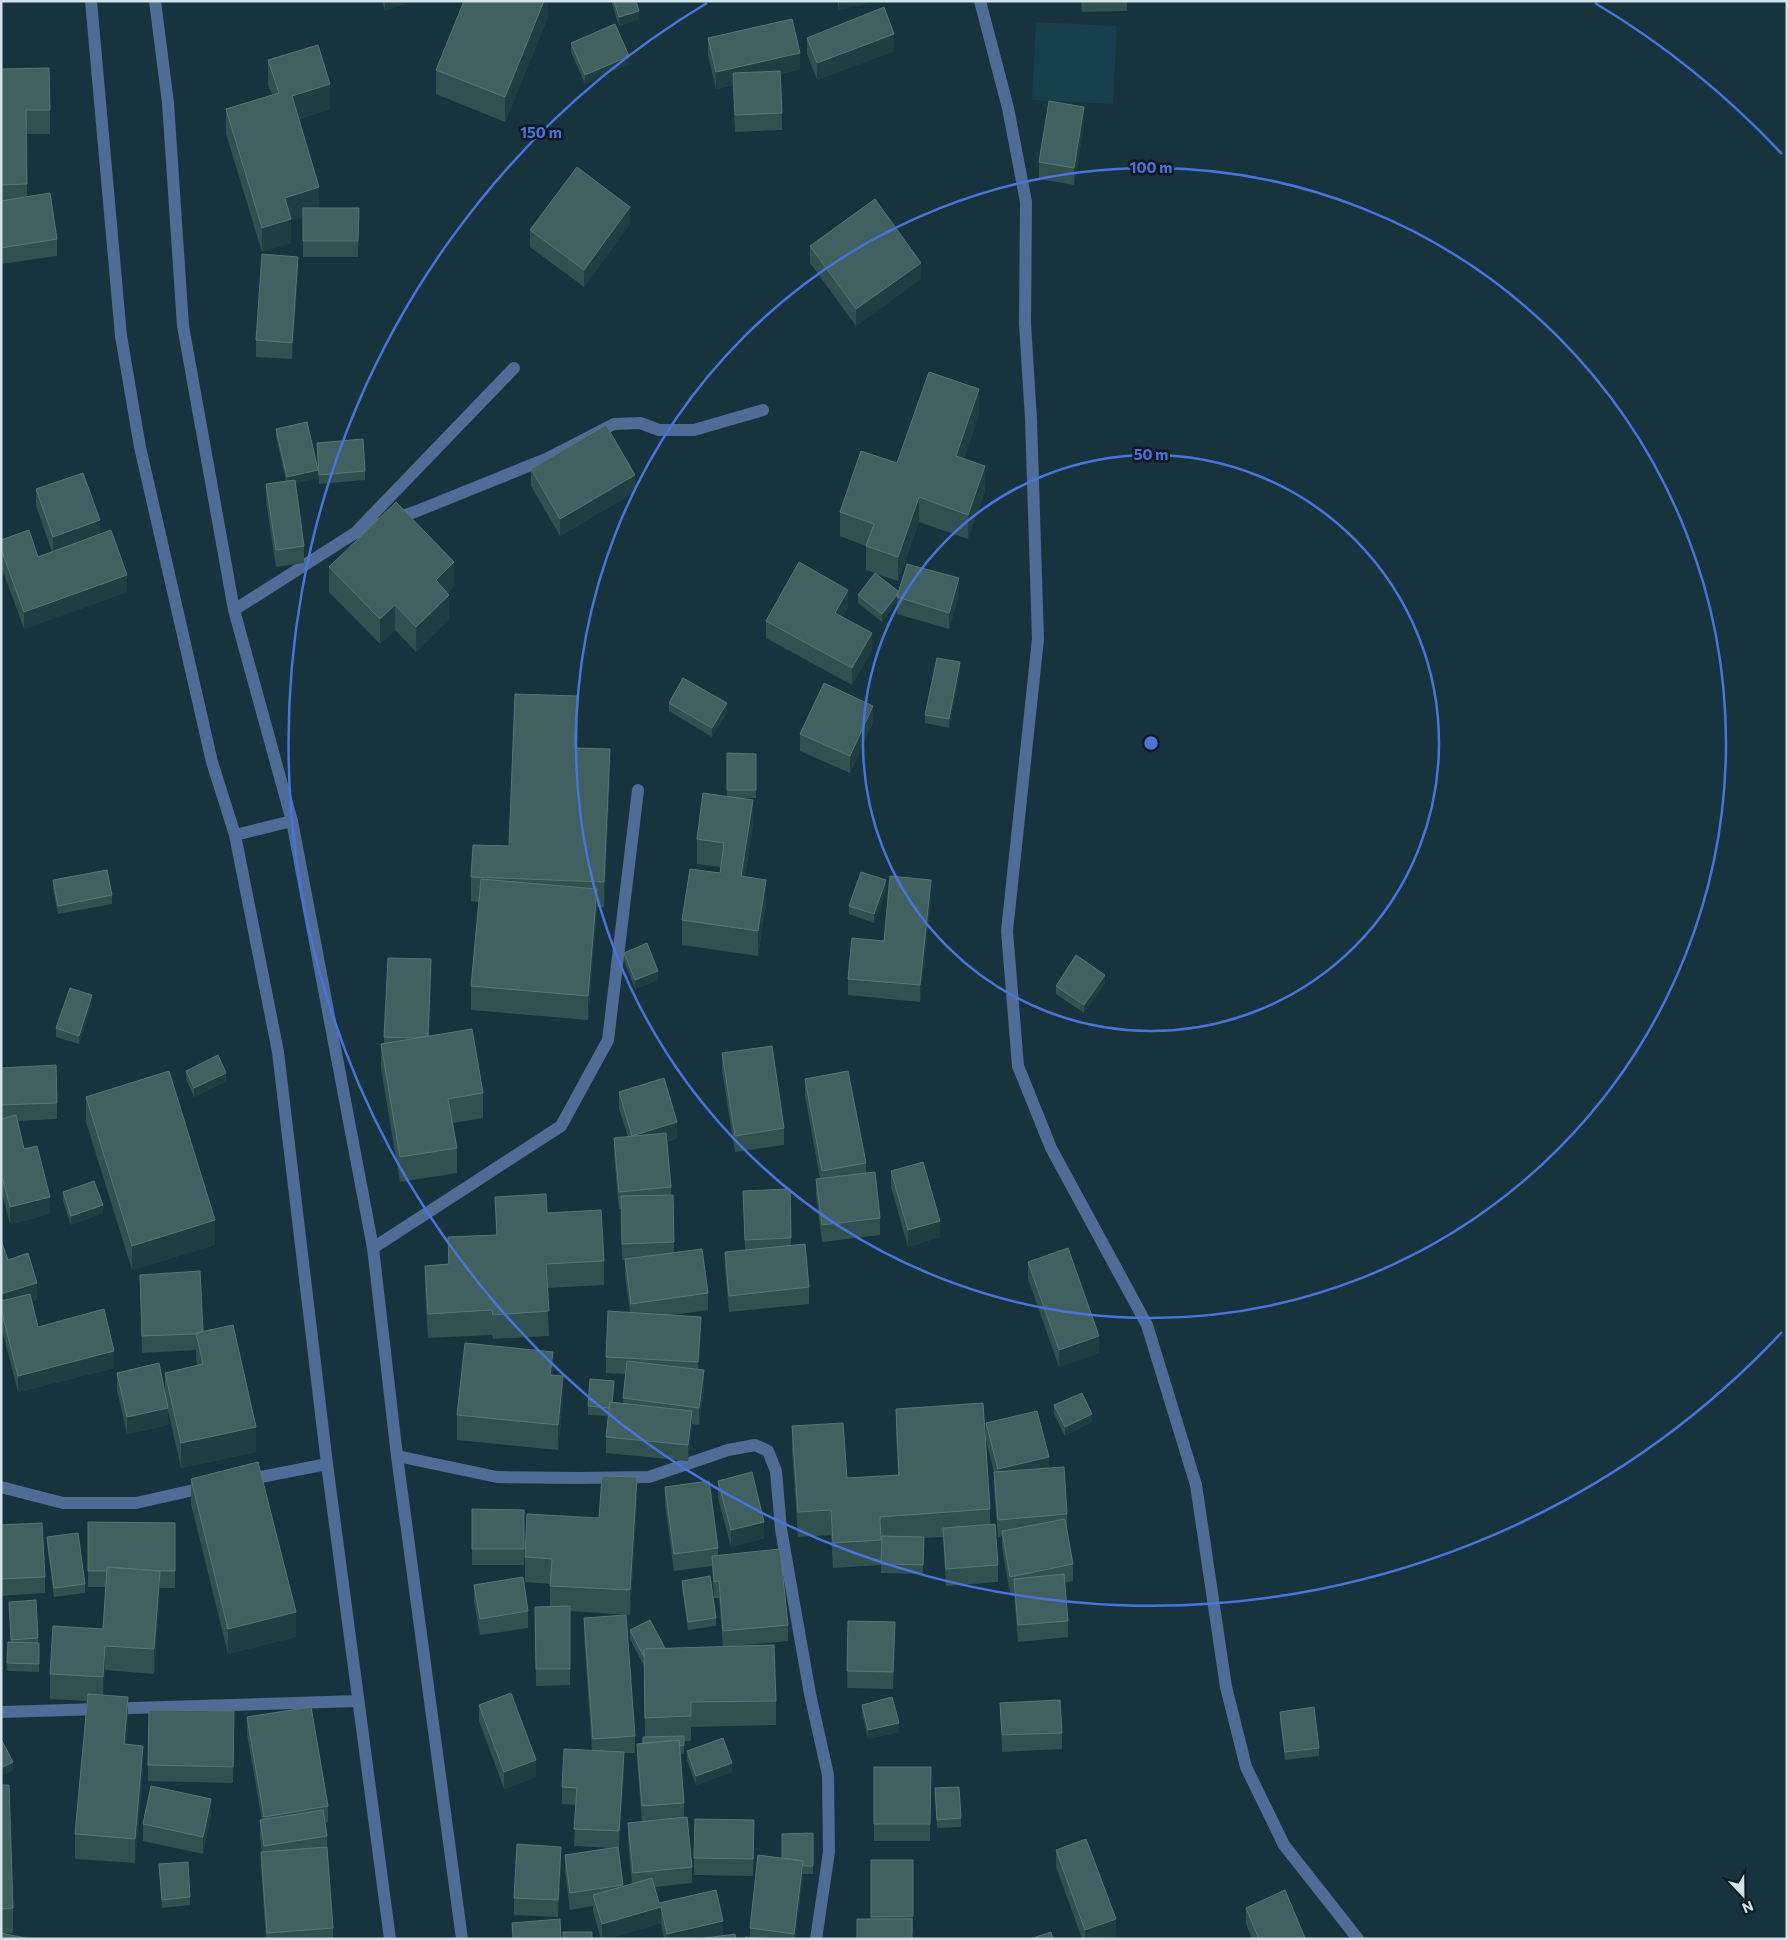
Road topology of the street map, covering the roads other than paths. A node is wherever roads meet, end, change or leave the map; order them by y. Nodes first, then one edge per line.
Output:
1 (91, 1) edge
2 (155, 1) edge
3 (980, 1) edge
4 (514, 368) dead end
5 (763, 410) dead end
6 (355, 533) junction
7 (234, 610) junction
8 (638, 790) dead end
9 (292, 821) junction
10 (235, 835) junction
11 (373, 1248) junction
12 (397, 1456) junction
13 (327, 1464) junction
14 (234, 1482) edge
15 (215, 1486) edge
16 (1, 1487) edge
17 (358, 1700) junction
18 (1, 1712) edge
19 (390, 1939) edge
20 (462, 1939) edge
21 (816, 1939) edge
22 (1358, 1939) edge

1 - 10 street
2 - 7 street
3 - 22 street
4 - 6 street
5 - 6 street
6 - 7 street
7 - 9 street
8 - 11 street
9 - 10 street
9 - 11 street
10 - 13 street
11 - 12 street
12 - 20 street
12 - 21 street
13 - 14 street
13 - 17 street
15 - 16 street
17 - 18 street
17 - 19 street

